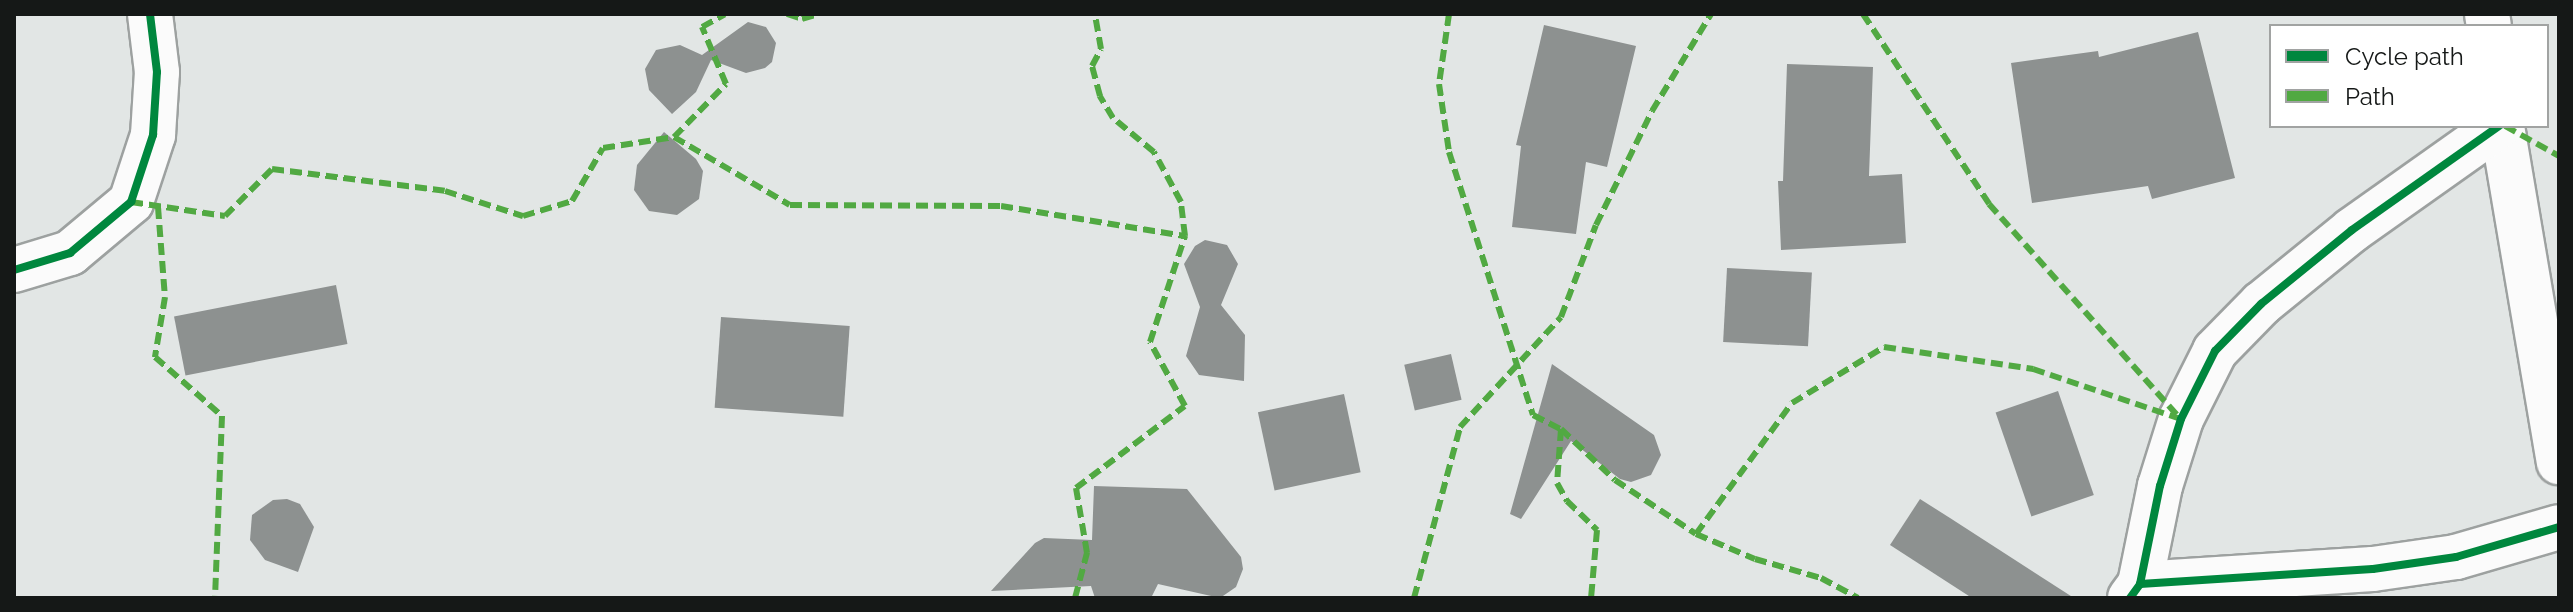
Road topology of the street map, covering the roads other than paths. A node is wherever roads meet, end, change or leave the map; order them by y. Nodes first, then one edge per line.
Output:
1 (150, 14) edge
2 (2498, 128) edge
3 (2501, 128) edge
4 (14, 270) edge
5 (2559, 462) edge
6 (2559, 527) edge
7 (2135, 591) edge

1 - 4 street
2 - 7 street
3 - 5 street
6 - 7 street

